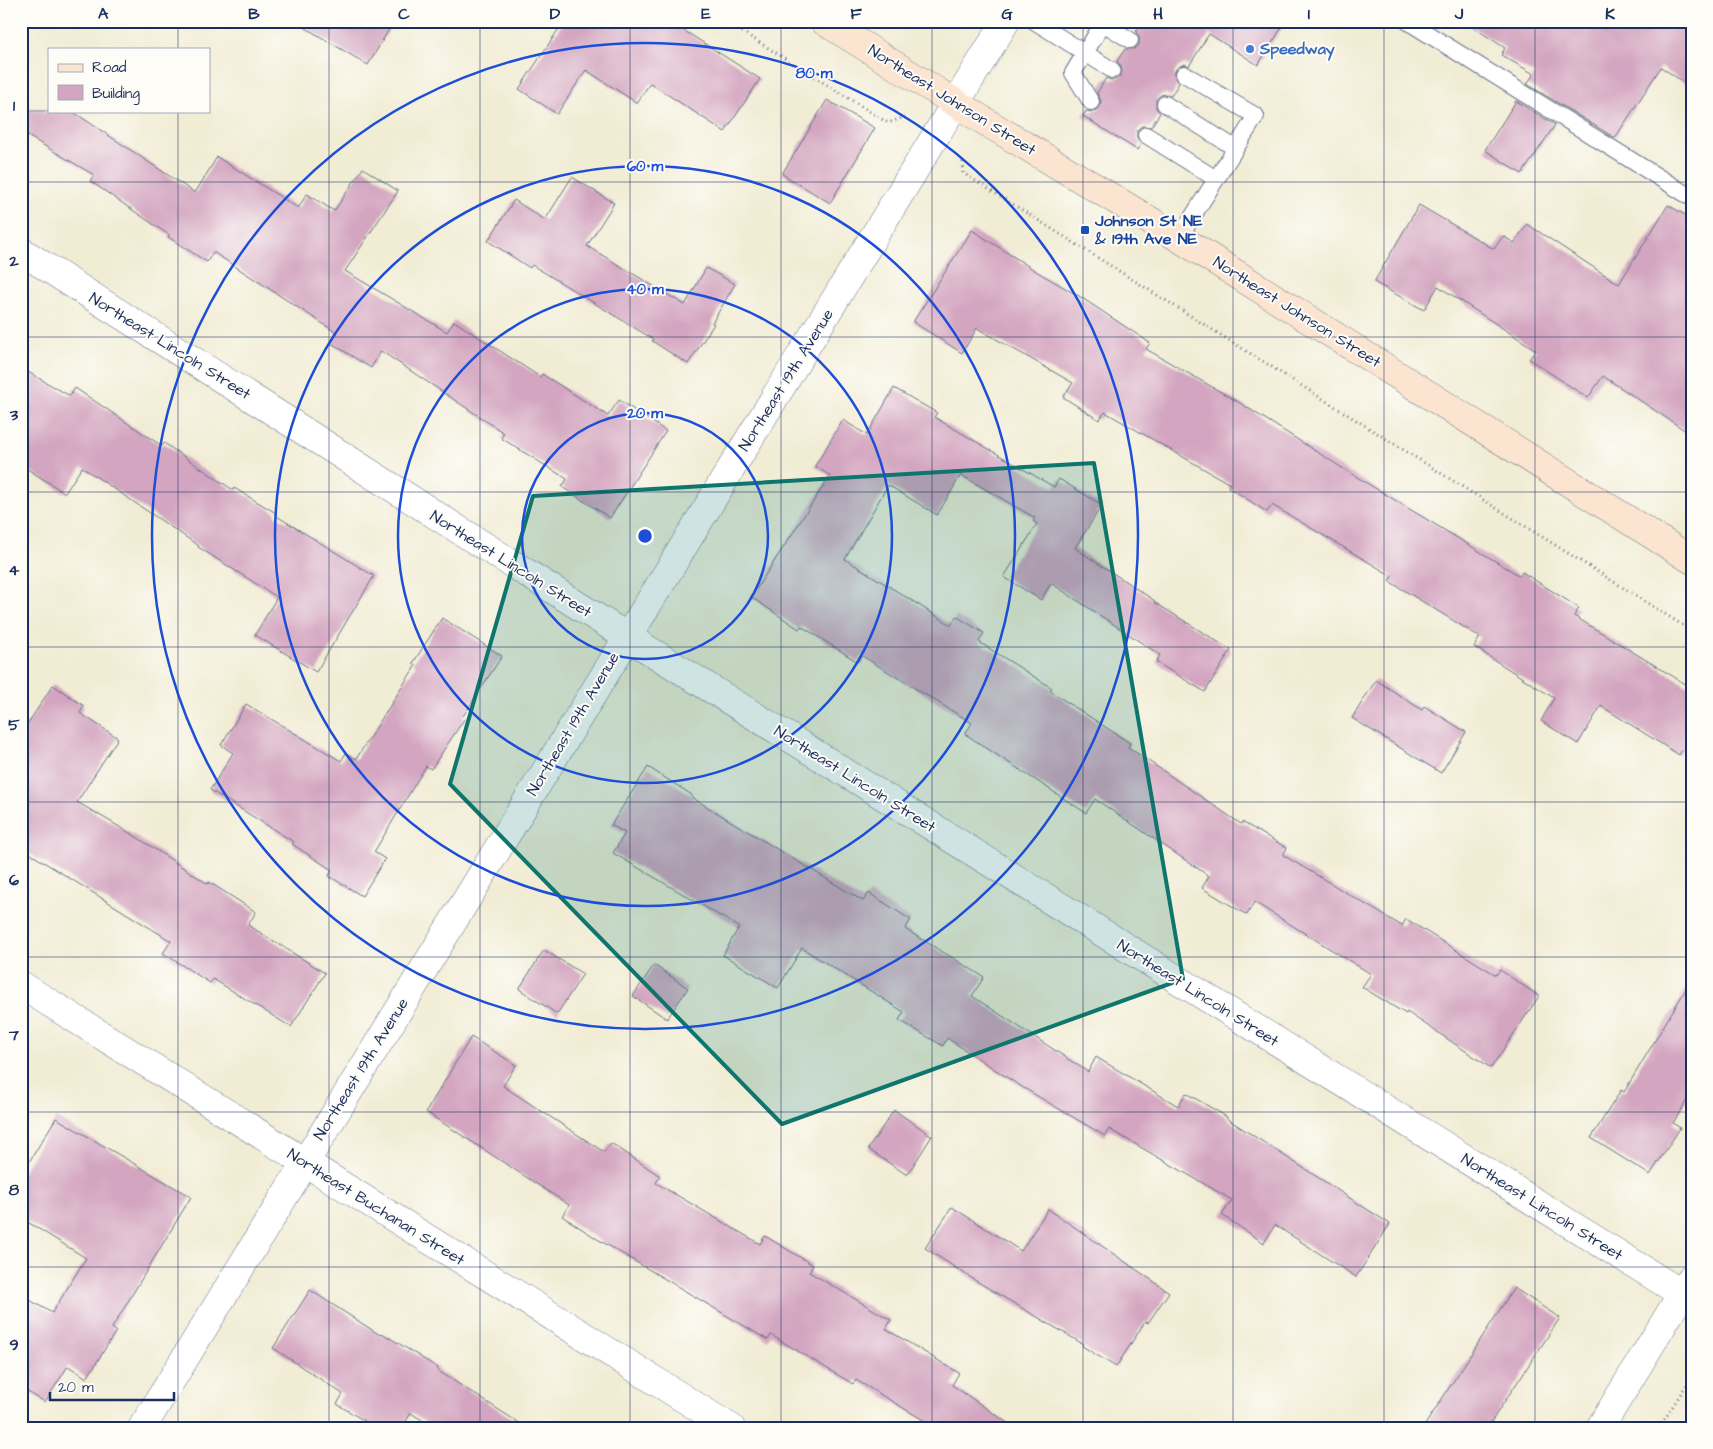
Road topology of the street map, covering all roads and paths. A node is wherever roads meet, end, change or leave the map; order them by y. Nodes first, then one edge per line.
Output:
1 (725, 21) edge
2 (824, 21) edge
3 (1006, 21) edge
4 (1034, 21) edge
5 (1406, 21) edge
6 (1130, 40) dead end
7 (1085, 53) junction
8 (1112, 70) dead end
9 (1184, 74) dead end
10 (955, 102) junction
11 (1091, 102) dead end
12 (1165, 104) dead end
13 (908, 116) dead end
14 (1146, 135) dead end
15 (1235, 148) junction
16 (964, 155) dead end
17 (1216, 179) junction
18 (1692, 198) edge
19 (1179, 238) junction
20 (21, 252) edge
21 (1692, 560) edge
22 (1692, 631) edge
23 (627, 636) junction
24 (21, 985) edge
25 (304, 1163) junction
26 (1688, 1290) edge
27 (1692, 1376) edge
28 (142, 1428) edge
29 (731, 1428) edge
30 (1600, 1428) edge
31 (1659, 1428) edge

1 - 13 path
2 - 10 main road, Northeast Johnson Street
3 - 10 street, Northeast 19th Avenue
4 - 7 lane
5 - 18 lane
6 - 7 lane
7 - 8 lane
7 - 11 lane
9 - 15 lane
10 - 19 main road, Northeast Johnson Street
10 - 23 street, Northeast 19th Avenue
12 - 15 lane
14 - 17 lane
15 - 17 lane
16 - 22 path
17 - 19 lane
19 - 21 main road, Northeast Johnson Street
20 - 23 street, Northeast Lincoln Street
23 - 25 street, Northeast 19th Avenue
23 - 26 street, Northeast Lincoln Street
24 - 25 street, Northeast Buchanan Street
25 - 28 street, Northeast 19th Avenue
25 - 29 street, Northeast Buchanan Street
26 - 30 street
27 - 31 path

